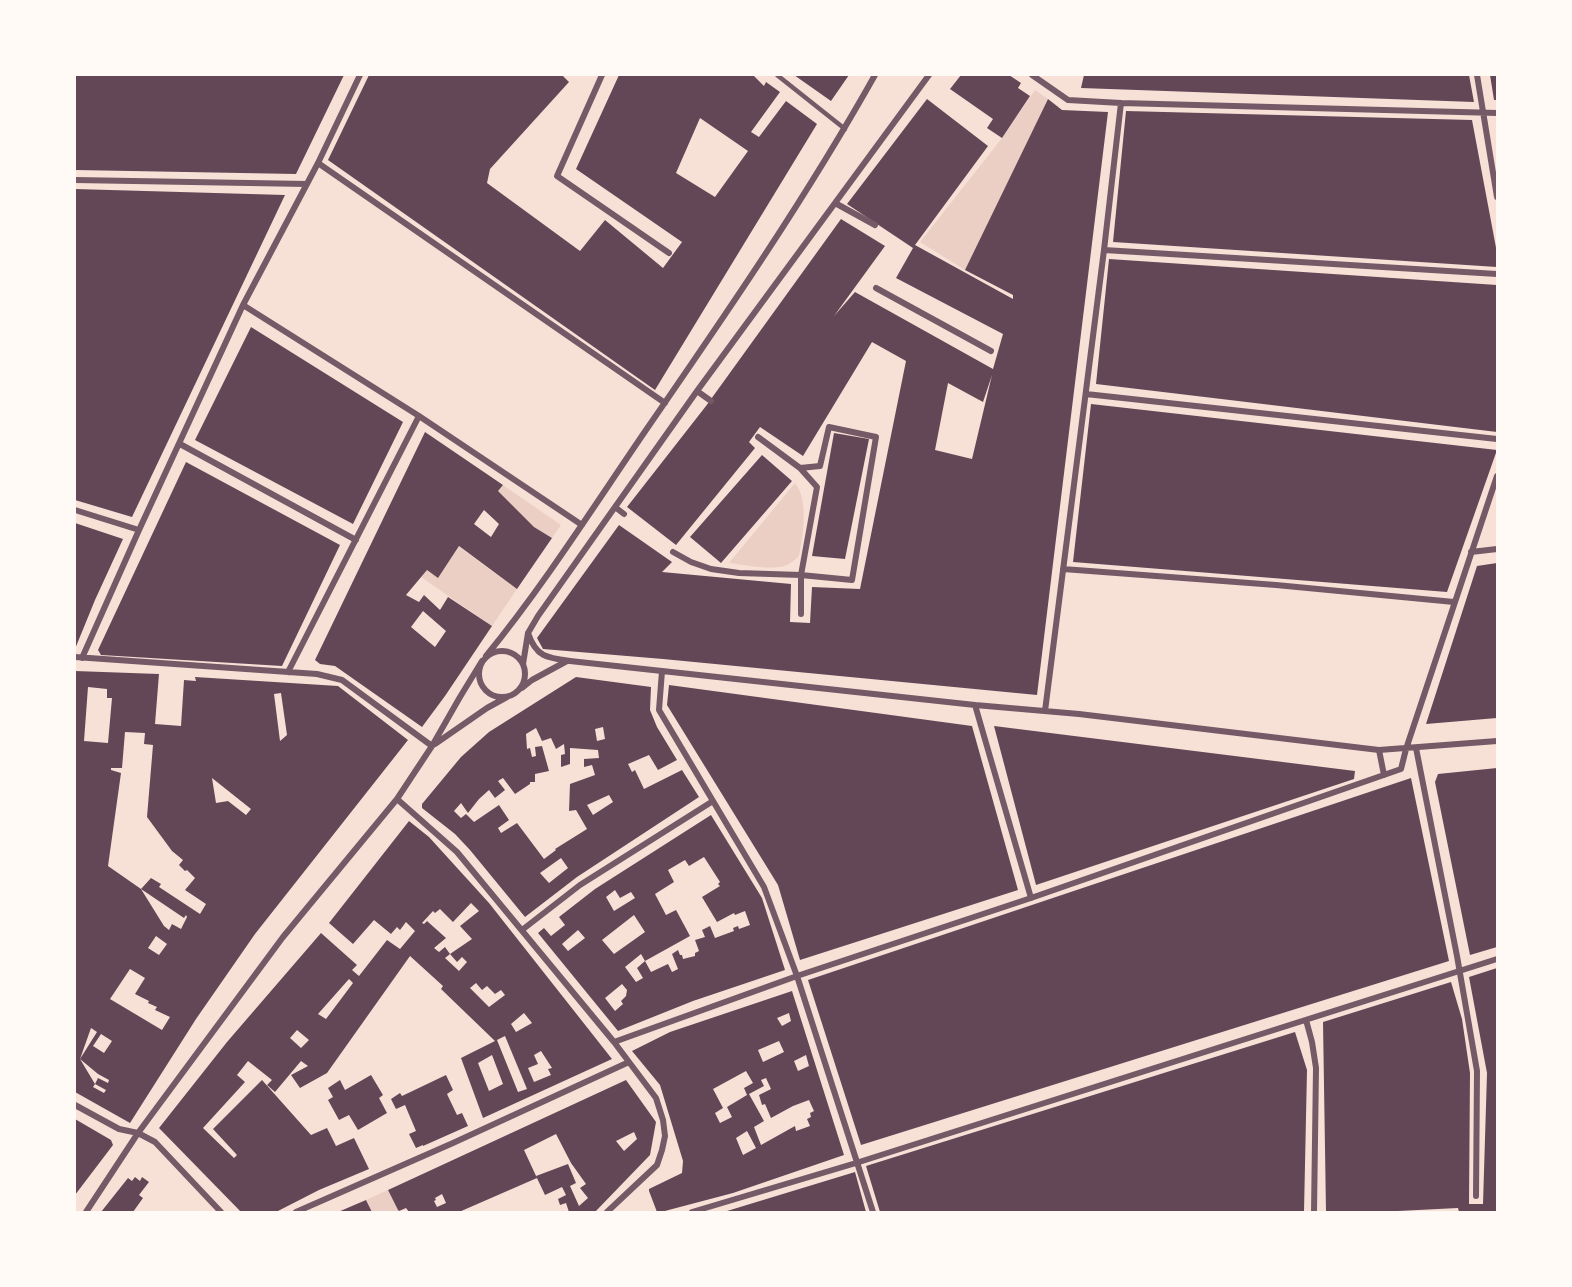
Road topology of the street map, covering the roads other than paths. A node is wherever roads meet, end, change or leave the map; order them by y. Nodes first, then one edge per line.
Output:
1 (360, 75) edge
2 (602, 75) edge
3 (777, 75) edge
4 (875, 75) edge
5 (929, 75) edge
6 (1032, 75) edge
7 (1477, 75) edge
8 (1121, 103) junction
9 (1484, 113) junction
10 (1497, 113) edge
11 (845, 129) junction
12 (318, 163) junction
13 (75, 180) edge
14 (307, 184) junction
15 (1497, 197) edge
16 (835, 203) junction
17 (875, 225) dead end
18 (1104, 250) junction
19 (669, 253) dead end
20 (1497, 273) edge
21 (876, 288) dead end
22 (243, 305) junction
23 (991, 351) dead end
24 (698, 391) junction
25 (1086, 394) junction
26 (711, 401) dead end
27 (665, 403) junction
28 (419, 416) junction
29 (758, 436) dead end
30 (1497, 439) edge
31 (180, 444) junction
32 (800, 468) junction
33 (1497, 476) edge
34 (615, 507) junction
35 (75, 510) edge
36 (624, 514) dead end
37 (582, 525) junction
38 (139, 530) junction
39 (356, 540) junction
40 (1497, 549) edge
41 (673, 552) dead end
42 (1471, 552) junction
43 (1063, 569) junction
44 (801, 575) junction
45 (1454, 602) junction
46 (801, 614) dead end
47 (528, 633) junction
48 (78, 658) edge
49 (484, 659) junction
50 (568, 661) junction
51 (523, 664) junction
52 (662, 671) junction
53 (288, 672) junction
54 (516, 692) junction
55 (508, 696) junction
56 (975, 705) junction
57 (1045, 711) junction
58 (1497, 741) edge
59 (432, 746) junction
60 (1416, 748) junction
61 (1406, 749) junction
62 (1379, 750) junction
63 (1384, 775) junction
64 (397, 799) junction
65 (713, 801) junction
66 (1031, 898) junction
67 (522, 930) junction
68 (1497, 959) edge
69 (1459, 971) junction
70 (797, 976) junction
71 (1306, 1020) junction
72 (614, 1042) junction
73 (629, 1062) junction
74 (75, 1105) edge
75 (138, 1133) junction
76 (856, 1163) junction
77 (1476, 1196) dead end
78 (86, 1212) edge
79 (221, 1212) edge
80 (296, 1212) edge
81 (608, 1212) edge
82 (692, 1212) edge
83 (873, 1212) edge
84 (1314, 1212) edge

1 - 12 street
2 - 19 street
3 - 11 lane
4 - 11 street
5 - 16 street
6 - 8 street
7 - 9 street
8 - 9 street
8 - 18 street
9 - 10 street
9 - 15 street
11 - 27 street
12 - 14 street
12 - 27 street
13 - 14 street
14 - 22 street
16 - 17 street
16 - 24 street
18 - 20 street
18 - 25 street
21 - 23 street
22 - 28 street
22 - 31 street
24 - 26 street
24 - 34 street
25 - 30 street
25 - 43 street
27 - 37 street
28 - 37 street
28 - 39 street
29 - 32 street
31 - 38 street
31 - 39 street
32 - 44 street
32 - 44 street
33 - 42 street
34 - 36 street
34 - 47 street
35 - 38 street
37 - 49 street
38 - 48 street
39 - 53 street
40 - 42 street
41 - 44 street
42 - 45 street
43 - 45 street
43 - 57 street
44 - 46 street
45 - 61 street
47 - 50 street
47 - 51 street
48 - 53 street
49 - 51 street
49 - 55 street
49 - 59 street
50 - 52 street
50 - 54 street
51 - 54 street
52 - 56 street
52 - 65 street
53 - 59 street
54 - 55 street
55 - 59 street
56 - 57 street
56 - 66 street
57 - 62 street
58 - 60 street
59 - 64 street
60 - 61 street
60 - 69 street
61 - 62 street
61 - 63 street
62 - 63 street
63 - 66 street
64 - 67 street
64 - 75 street
65 - 67 street
65 - 70 street
66 - 70 street
67 - 72 street
68 - 69 street
69 - 71 street
69 - 77 street
70 - 72 street
70 - 76 street
71 - 76 street
71 - 84 street
72 - 73 street
73 - 80 street
73 - 81 street
74 - 75 street
75 - 78 street
75 - 79 street
76 - 82 street
76 - 83 street

